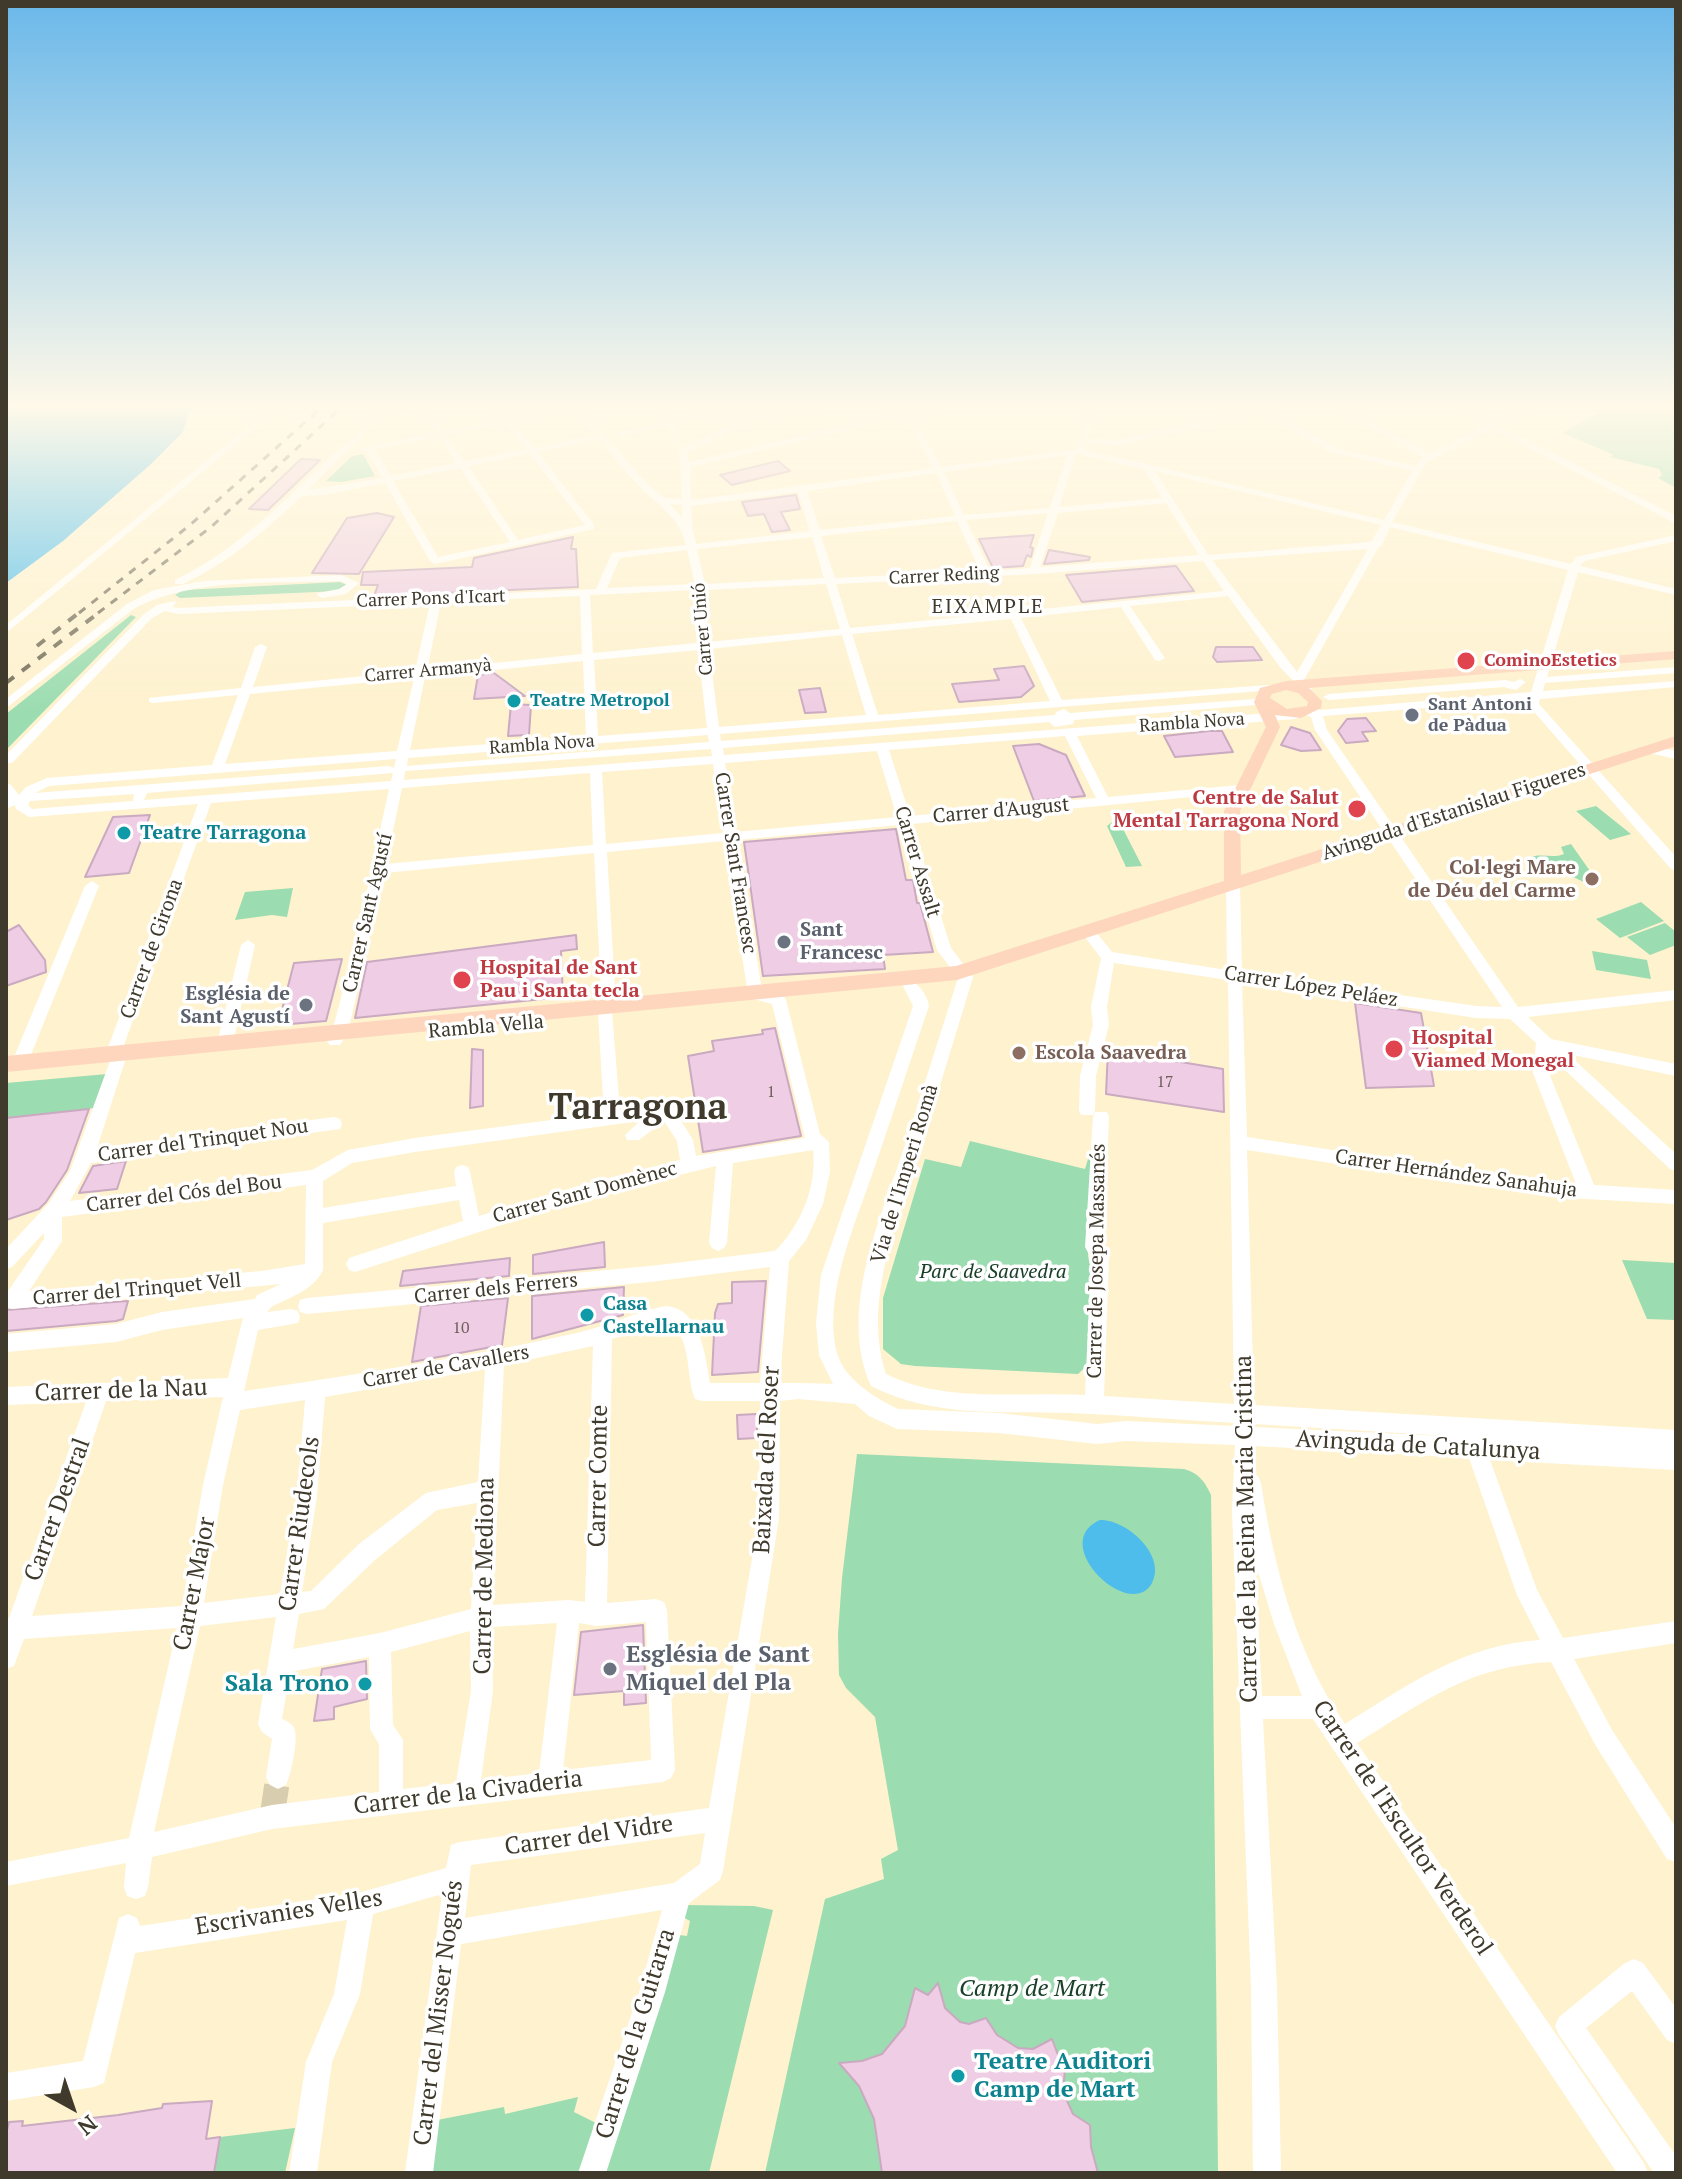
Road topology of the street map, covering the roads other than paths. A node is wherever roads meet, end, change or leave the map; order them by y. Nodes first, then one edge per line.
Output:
1 (152, 509) edge
2 (283, 509) edge
3 (405, 509) edge
4 (491, 509) edge
5 (576, 509) edge
6 (668, 509) edge
7 (690, 509) edge
8 (808, 509) edge
9 (957, 509) edge
10 (1067, 509) edge
11 (1175, 509) edge
12 (1329, 509) edge
13 (1396, 509) edge
14 (1654, 509) edge
15 (1052, 510) junction
16 (961, 518) junction
17 (1676, 520) edge
18 (1389, 523) junction
19 (687, 528) junction
20 (816, 534) junction
21 (1676, 538) edge
22 (516, 544) junction
23 (692, 545) junction
24 (1377, 545) junction
25 (1204, 556) junction
26 (1574, 568) junction
27 (1034, 571) junction
28 (986, 574) junction
29 (203, 576) junction
30 (830, 581) junction
31 (701, 587) junction
32 (600, 592) junction
33 (1676, 592) edge
34 (1231, 593) junction
35 (585, 595) dead end
36 (436, 599) junction
37 (1124, 604) junction
38 (167, 605) junction
39 (1018, 614) junction
40 (6, 630) edge
41 (847, 632) junction
42 (703, 645) junction
43 (261, 647) dead end
44 (1676, 655) edge
45 (588, 656) junction
46 (1159, 658) dead end
47 (1676, 670) edge
48 (420, 672) junction
49 (1548, 675) junction
50 (1339, 681) junction
51 (1526, 681) dead end
52 (1676, 684) edge
53 (245, 689) junction
54 (1563, 690) dead end
55 (1262, 696) junction
56 (1536, 696) junction
57 (1329, 697) junction
58 (1304, 699) junction
59 (153, 700) dead end
60 (1076, 703) junction
61 (6, 705) edge
62 (1058, 705) junction
63 (1353, 710) junction
64 (1036, 713) junction
65 (1082, 716) junction
66 (1270, 717) junction
67 (873, 719) junction
68 (1089, 730) junction
69 (1069, 732) junction
70 (1044, 734) junction
71 (592, 741) junction
72 (1676, 741) edge
73 (716, 745) junction
74 (882, 746) junction
75 (1649, 749) junction
76 (1676, 755) edge
77 (402, 756) junction
78 (8, 760) dead end
79 (596, 768) junction
80 (410, 769) dead end
81 (1590, 769) junction
82 (217, 770) junction
83 (389, 770) dead end
84 (52, 782) junction
85 (397, 784) junction
86 (6, 787) edge
87 (142, 789) junction
88 (1240, 789) junction
89 (46, 796) junction
90 (23, 798) junction
91 (206, 799) junction
92 (1104, 802) junction
93 (6, 805) edge
94 (136, 805) junction
95 (39, 812) junction
96 (905, 820) junction
97 (1392, 833) junction
98 (730, 838) junction
99 (600, 848) junction
100 (1676, 866) edge
101 (379, 869) junction
102 (1233, 884) junction
103 (92, 886) dead end
104 (1091, 936) junction
105 (248, 945) dead end
106 (1108, 957) junction
107 (965, 974) junction
108 (1235, 976) junction
109 (933, 977) joint
110 (916, 993) junction
111 (755, 994) junction
112 (1676, 995) edge
113 (779, 1000) junction
114 (607, 1011) junction
115 (1514, 1013) junction
116 (337, 1037) junction
117 (225, 1043) junction
118 (1544, 1043) junction
119 (115, 1057) junction
120 (11, 1066) edge
121 (1676, 1070) edge
122 (666, 1111) junction
123 (612, 1119) junction
124 (328, 1125) dead end
125 (633, 1135) dead end
126 (821, 1142) junction
127 (1238, 1142) junction
128 (84, 1157) junction
129 (725, 1159) junction
130 (1676, 1164) edge
131 (689, 1165) junction
132 (462, 1172) dead end
133 (315, 1177) junction
134 (466, 1192) junction
135 (1588, 1192) junction
136 (1676, 1197) edge
137 (53, 1211) junction
138 (315, 1217) junction
139 (472, 1225) junction
140 (718, 1243) dead end
141 (780, 1258) junction
142 (6, 1261) edge
143 (355, 1264) dead end
144 (314, 1270) junction
145 (255, 1315) junction
146 (100, 1330) junction
147 (603, 1336) junction
148 (6, 1337) edge
149 (6, 1343) edge
150 (495, 1359) junction
151 (878, 1380) joint
152 (316, 1390) junction
153 (99, 1393) junction
154 (233, 1395) junction
155 (857, 1395) junction
156 (6, 1396) edge
157 (769, 1403) junction
158 (1094, 1406) junction
159 (876, 1409) joint
160 (1245, 1434) junction
161 (1472, 1439) junction
162 (1676, 1440) edge
163 (1676, 1460) edge
164 (487, 1491) junction
165 (291, 1603) junction
166 (569, 1611) junction
167 (596, 1615) junction
168 (191, 1616) junction
169 (481, 1617) junction
170 (10, 1628) edge
171 (1676, 1632) edge
172 (380, 1644) junction
173 (1558, 1650) junction
174 (6, 1658) edge
175 (278, 1660) junction
176 (1319, 1707) junction
177 (1251, 1708) junction
178 (1341, 1740) junction
179 (278, 1777) tunnel mouth
180 (550, 1784) junction
181 (467, 1792) junction
182 (391, 1803) junction
183 (719, 1819) junction
184 (129, 1849) junction
185 (1676, 1850) edge
186 (458, 1865) junction
187 (6, 1874) edge
188 (136, 1887) dead end
189 (679, 1895) junction
190 (362, 1905) junction
191 (448, 1933) junction
192 (1676, 2031) edge
193 (6, 2087) edge
194 (303, 2173) edge
195 (419, 2173) edge
196 (592, 2173) edge
197 (1267, 2173) edge
198 (1634, 2173) edge
199 (1671, 2173) edge

1 - 40 street
2 - 29 street
3 - 22 street
4 - 22 street
5 - 22 street
6 - 19 street, Carrer Unió
7 - 19 street, Carrer Unió
8 - 20 street
9 - 16 street
10 - 15 street
11 - 25 street
12 - 18 street
13 - 18 street
14 - 17 street
15 - 16 street
15 - 27 street
16 - 20 street
16 - 28 street
18 - 24 street
18 - 26 street
19 - 23 street, Carrer Unió
20 - 23 street
20 - 30 street
21 - 26 street
23 - 31 street, Carrer Unió
23 - 32 street
24 - 25 street, Carrer Reding
24 - 58 street
25 - 27 street, Carrer Reding
25 - 34 street
26 - 33 street
26 - 49 street
27 - 28 street, Carrer Reding
28 - 30 street, Carrer Reding
29 - 38 street
29 - 61 street
30 - 31 street, Carrer Reding
30 - 41 street
31 - 32 street, Carrer Pons d'Icart
31 - 42 street, Carrer Unió
32 - 36 street, Carrer Pons d'Icart
34 - 37 street, Carrer Armanyà
34 - 58 street
35 - 45 street
36 - 38 street, Carrer Pons d'Icart
36 - 48 street, Carrer Sant Agustí
37 - 39 street, Carrer Armanyà
37 - 46 street
38 - 78 street
39 - 41 street, Carrer Armanyà
39 - 62 street
41 - 42 street, Carrer Armanyà
41 - 67 street
42 - 45 street, Carrer Armanyà
42 - 73 street, Carrer Unió
43 - 53 street
44 - 49 main road, Rambla Nova
45 - 48 street, Carrer Armanyà
45 - 71 street
47 - 49 street, Rambla Nova
48 - 53 street, Carrer Armanyà
48 - 77 street, Carrer Sant Agustí
49 - 50 main road, Rambla Nova
49 - 54 street
49 - 56 street
50 - 57 street
50 - 58 main road, Rambla Nova
51 - 57 street
52 - 56 street, Rambla Nova
53 - 59 street, Carrer Armanyà
53 - 82 street
55 - 58 main road
55 - 58 main road
55 - 60 street, Rambla Nova
55 - 65 street, Rambla Nova
55 - 66 main road
56 - 63 street, Rambla Nova
56 - 81 street
57 - 63 street
58 - 63 street, Rambla Nova
58 - 66 street, Rambla Nova
58 - 97 street
60 - 62 street, Rambla Nova
60 - 65 street
62 - 64 street, Rambla Nova
64 - 65 street, Rambla Nova
64 - 67 street, Rambla Nova
64 - 70 street
64 - 73 street, Rambla Nova
65 - 68 street
66 - 68 street, Rambla Nova
66 - 88 main road
67 - 73 street, Rambla Nova
68 - 69 street, Rambla Nova
69 - 70 street, Rambla Nova
69 - 92 street
70 - 74 street, Rambla Nova
71 - 73 street, Rambla Nova
71 - 77 street, Rambla Nova
72 - 75 main road, Avinguda d'Estanislau Figueres
73 - 74 street, Rambla Nova
73 - 79 street, Rambla Nova
73 - 80 street, Rambla Nova
73 - 98 street, Carrer Sant Francesc
74 - 96 street, Carrer Assalt
75 - 76 street
75 - 81 main road, Avinguda d'Estanislau Figueres
77 - 82 street, Rambla Nova
77 - 85 street, Carrer Sant Agustí
79 - 85 street, Rambla Nova
79 - 99 street
81 - 97 main road, Avinguda d'Estanislau Figueres
81 - 100 street
82 - 84 street, Rambla Nova
83 - 87 street
84 - 89 street
84 - 90 street, Rambla Nova
85 - 91 street, Rambla Nova
85 - 101 street, Carrer Sant Agustí
86 - 93 street
87 - 89 street
87 - 94 street
88 - 92 street, Carrer d'August
88 - 102 main road
89 - 90 street
89 - 95 street
90 - 95 street
91 - 94 street, Rambla Nova
91 - 119 street, Carrer de Girona
92 - 96 street, Carrer d'August
94 - 95 street, Rambla Nova
96 - 98 street, Carrer d'August
96 - 107 street, Carrer Assalt
97 - 102 main road, Avinguda d'Estanislau Figueres
97 - 115 street
98 - 99 street, Carrer d'August
98 - 111 street, Carrer Sant Francesc
99 - 101 street, Carrer d'August
99 - 114 street
101 - 116 street, Carrer Sant Agustí
102 - 104 main road, Avinguda d'Estanislau Figueres
102 - 107 main road, Avinguda d'Estanislau Figueres
102 - 108 street, Carrer de la Reina Maria Cristina
103 - 120 street
104 - 106 street
104 - 107 main road, Avinguda d'Estanislau Figueres
105 - 117 street
106 - 108 street, Carrer López Peláez
106 - 158 street, Carrer de Josepa Massanés
107 - 109 main road, Avinguda d'Estanislau Figueres
107 - 110 main road, Rambla Vella
107 - 111 main road
107 - 151 street, Via de l'Imperi Romà
108 - 115 street, Carrer López Peláez
108 - 127 street, Carrer de la Reina Maria Cristina
109 - 111 main road, Rambla Vella
110 - 113 main road, Rambla Vella
110 - 155 street, Via de l'Imperi Romà
111 - 113 street
111 - 114 main road, Rambla Vella
112 - 115 street, Carrer López Peláez
113 - 114 main road, Rambla Vella
113 - 126 street
114 - 116 main road, Rambla Vella
114 - 123 street
115 - 118 street
116 - 117 main road, Rambla Vella
116 - 119 main road, Rambla Vella
117 - 119 main road, Rambla Vella
118 - 121 street
118 - 130 street
118 - 135 street
119 - 120 main road, Rambla Vella
119 - 128 street, Carrer de Girona
122 - 123 street
122 - 125 street
122 - 131 street
123 - 133 street
124 - 128 street, Carrer del Trinquet Nou
126 - 129 street, Carrer Sant Domènec
126 - 141 street
127 - 135 street, Carrer Hernández Sanahuja
127 - 160 street, Carrer de la Reina Maria Cristina
128 - 137 street, Carrer de Girona
129 - 131 street, Carrer Sant Domènec
129 - 140 street
131 - 139 street, Carrer Sant Domènec
132 - 134 street
133 - 137 street, Carrer del Cós del Bou
133 - 138 street
134 - 138 street
134 - 139 street
135 - 136 street, Carrer Hernández Sanahuja
137 - 142 street
137 - 144 street, Carrer del Trinquet Vell
138 - 144 street
139 - 143 street, Carrer Sant Domènec
141 - 145 street, Carrer dels Ferrers
141 - 157 street, Baixada del Roser
144 - 145 street
145 - 146 street, Carrer dels Ferrers
145 - 154 street, Carrer Major
146 - 148 street
146 - 149 street
147 - 150 street, Carrer de Cavallers
147 - 157 street, Carrer de Cavallers
147 - 167 street, Carrer Comte
150 - 152 street, Carrer de Cavallers
150 - 164 street, Carrer de Mediona
151 - 158 street, Avinguda de Catalunya
152 - 154 street, Carrer de Cavallers
152 - 165 street, Carrer Riudecols
153 - 154 street, Carrer de la Nau
153 - 156 street, Carrer de la Nau
153 - 170 street, Carrer Destral
154 - 168 street, Carrer Major
155 - 157 street
155 - 159 street, Via de l'Imperi Romà
157 - 183 street, Baixada del Roser
158 - 160 street, Avinguda de Catalunya
159 - 160 street, Avinguda de Catalunya
160 - 161 street, Avinguda de Catalunya
160 - 176 street, Carrer de l'Escultor Verderol
160 - 177 street, Carrer de la Reina Maria Cristina
161 - 162 street, Avinguda de Catalunya
161 - 163 street, Avinguda de Catalunya
161 - 173 street
164 - 165 street
164 - 169 street, Carrer de Mediona
165 - 168 street
165 - 175 street, Carrer Riudecols
166 - 167 street
166 - 169 street
166 - 180 street
167 - 180 street, Carrer de la Civaderia
168 - 170 street
168 - 184 street, Carrer Major
169 - 172 street
169 - 181 street, Carrer de Mediona
170 - 174 street, Carrer Destral
171 - 173 street
172 - 175 street
172 - 182 street
173 - 178 street
173 - 185 street
175 - 179 street, Carrer Riudecols
176 - 177 street
176 - 178 street, Carrer de l'Escultor Verderol
177 - 197 street, Carrer de la Reina Maria Cristina
178 - 198 street, Carrer de l'Escultor Verderol
180 - 181 street, Carrer de la Civaderia
181 - 182 street, Carrer de la Civaderia
182 - 184 street, Carrer de la Civaderia
183 - 186 street, Carrer del Vidre
183 - 189 street, Baixada del Roser
184 - 187 street, Carrer de la Civaderia
184 - 188 street, Carrer Major
186 - 190 street, Escrivanies Velles
186 - 191 street, Carrer del Misser Nogués
189 - 191 street
189 - 196 street, Carrer de la Guitarra
190 - 193 street, Escrivanies Velles
190 - 194 street
191 - 195 street, Carrer del Misser Nogués
192 - 199 street

